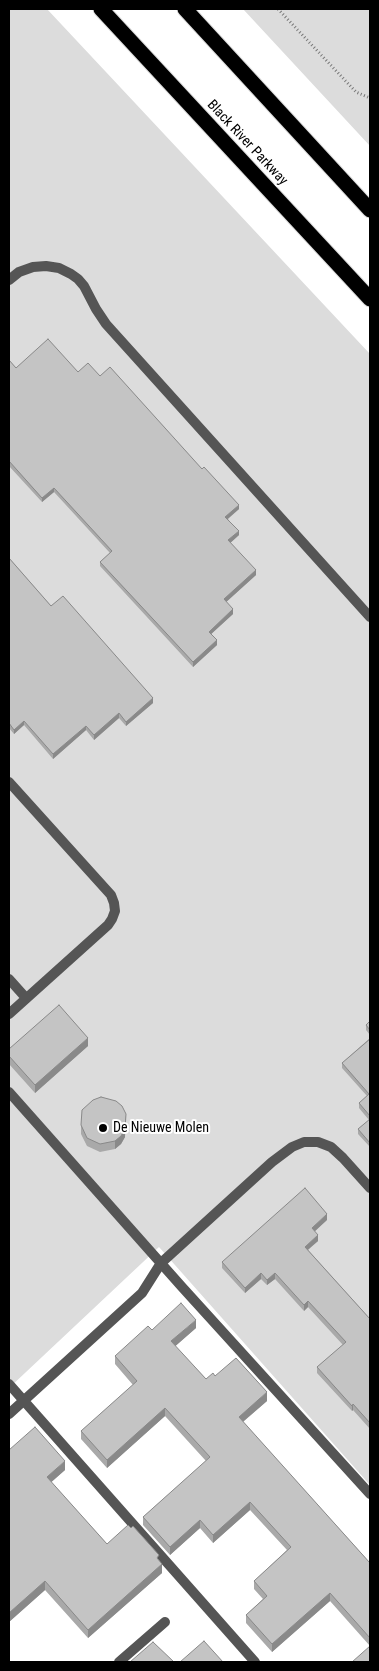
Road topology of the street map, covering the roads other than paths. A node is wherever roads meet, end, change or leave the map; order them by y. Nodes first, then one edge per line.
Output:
1 (101, 9) edge
2 (185, 9) edge
3 (370, 210) edge
4 (9, 280) edge
5 (370, 299) edge
6 (370, 617) edge
7 (9, 782) edge
8 (9, 978) edge
9 (26, 998) junction
10 (9, 1014) edge
11 (9, 1092) edge
12 (370, 1188) edge
13 (160, 1263) junction
14 (9, 1384) edge
15 (23, 1400) junction
16 (9, 1414) edge
17 (370, 1494) edge
18 (165, 1622) dead end
19 (119, 1662) edge
20 (256, 1662) edge

1 - 5 highway, Black River Parkway
2 - 3 highway
4 - 6 lane
7 - 9 lane
8 - 9 lane
9 - 10 lane
11 - 13 lane
12 - 13 lane
13 - 15 lane
13 - 17 lane
14 - 15 lane
15 - 16 lane
15 - 20 lane
18 - 19 lane

